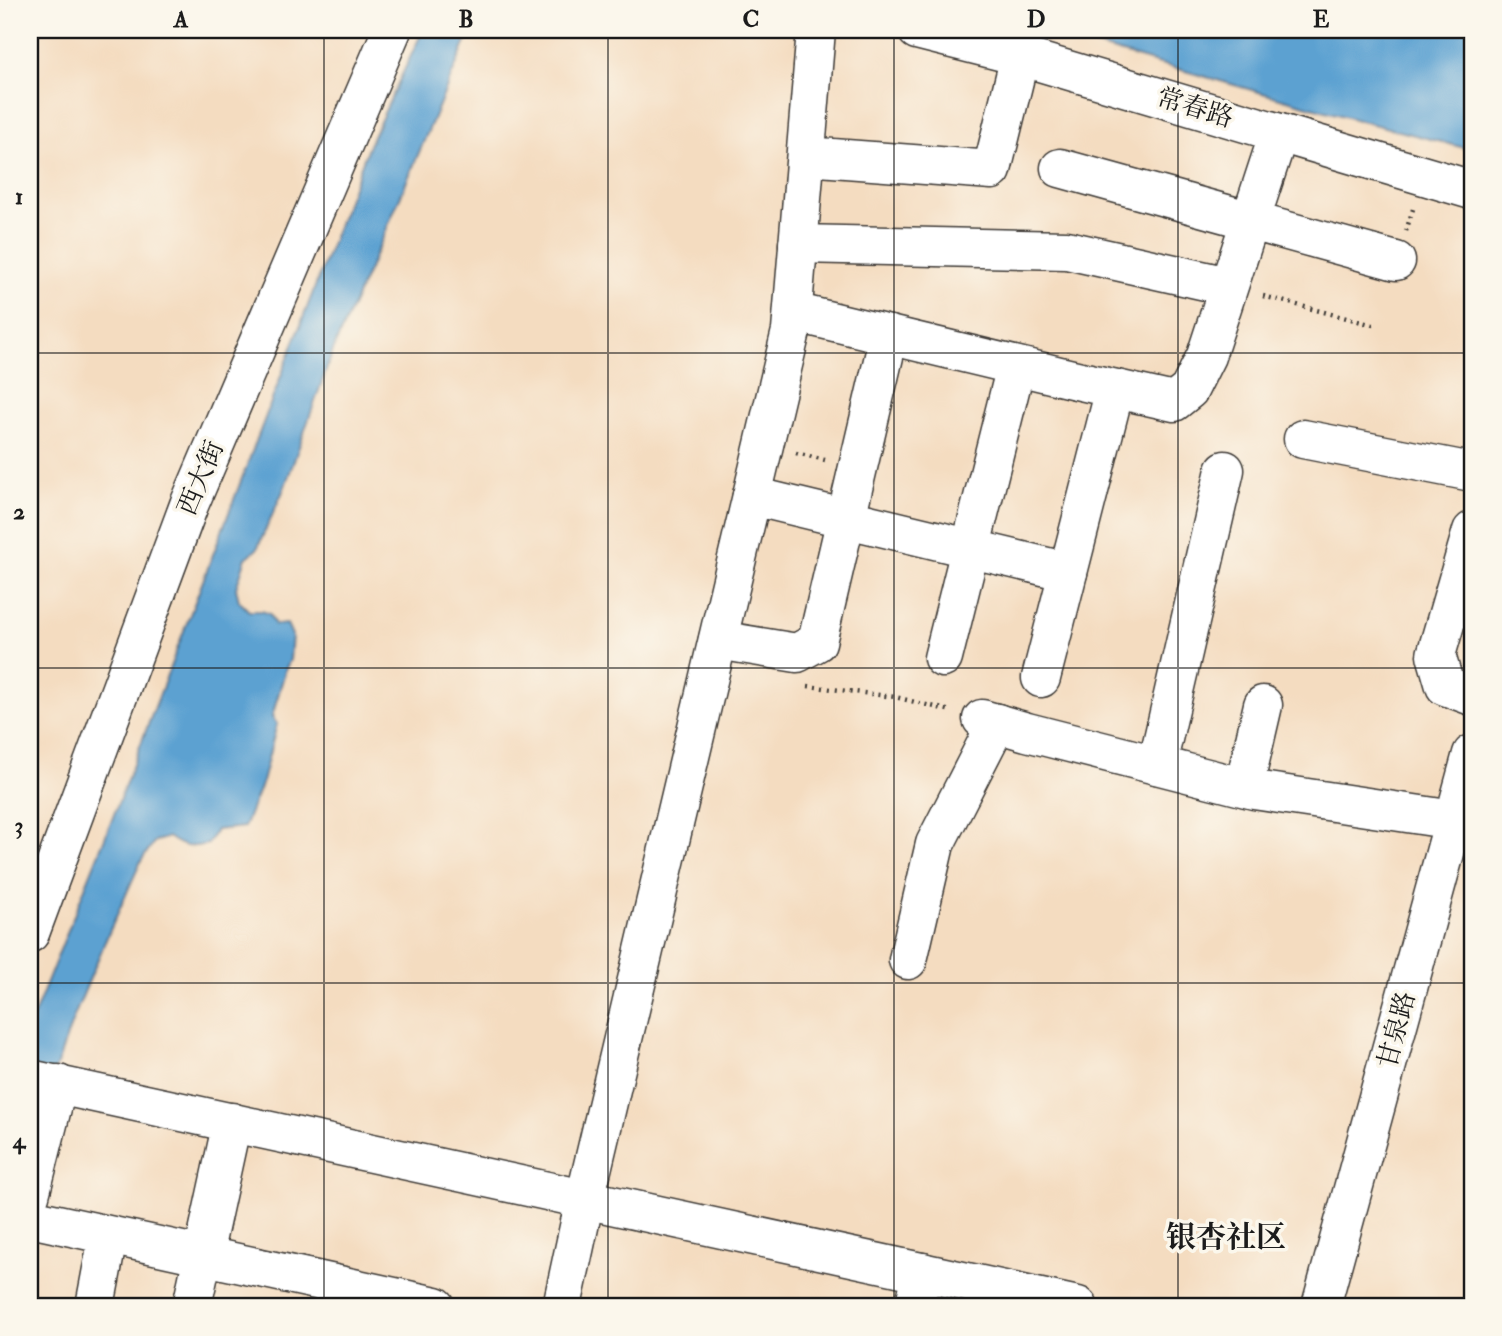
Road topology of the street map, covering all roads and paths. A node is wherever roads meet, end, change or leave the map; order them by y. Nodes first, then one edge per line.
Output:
1 (392, 30) edge
2 (816, 30) edge
3 (918, 30) edge
4 (1020, 56) junction
5 (1279, 133) junction
6 (806, 156) junction
7 (1059, 169) dead end
8 (1423, 176) junction
9 (1472, 190) edge
10 (1250, 221) junction
11 (798, 244) junction
12 (1396, 261) joint
13 (1228, 286) junction
14 (793, 312) junction
15 (1377, 326) dead end
16 (889, 335) junction
17 (1016, 366) junction
18 (1115, 389) junction
19 (1303, 439) dead end
20 (764, 446) junction
21 (857, 467) junction
22 (1225, 470) dead end
23 (1472, 472) edge
24 (752, 496) junction
25 (845, 519) junction
26 (1472, 531) edge
27 (970, 548) junction
28 (1068, 572) junction
29 (718, 640) junction
30 (943, 658) dead end
31 (1041, 678) dead end
32 (803, 686) dead end
33 (1472, 696) edge
34 (1263, 705) dead end
35 (989, 721) junction
36 (1472, 754) edge
37 (1157, 765) junction
38 (1244, 788) junction
39 (1454, 820) junction
40 (30, 933) edge
41 (908, 960) dead end
42 (44, 1082) edge
43 (232, 1122) junction
44 (30, 1195) edge
45 (586, 1199) junction
46 (30, 1218) edge
47 (106, 1248) dead end
48 (203, 1256) junction
49 (919, 1289) edge
50 (95, 1306) edge
51 (192, 1306) edge
52 (436, 1306) edge
53 (562, 1306) edge
54 (1078, 1306) edge
55 (1321, 1306) edge

1 - 40 street, 西大街
2 - 6 street
3 - 4 street, 常春路
4 - 5 street, 常春路
4 - 6 street
5 - 8 street, 常春路
5 - 10 street
6 - 11 street
7 - 10 street
8 - 9 street, 常春路
8 - 12 path
10 - 12 street
10 - 13 street
11 - 13 street
11 - 14 street
13 - 15 path
13 - 18 street
14 - 16 street
14 - 20 street
16 - 17 street
16 - 21 street
17 - 18 street
17 - 27 street
18 - 28 street
19 - 23 street
20 - 21 path
20 - 24 street
21 - 25 street
22 - 37 street
24 - 25 street
24 - 29 street
25 - 27 street
25 - 29 street
26 - 33 street
27 - 28 street
27 - 30 street
28 - 31 street
29 - 45 street
32 - 35 path
34 - 38 street
35 - 37 street
35 - 41 street
36 - 39 street, 甘泉路
37 - 38 street
38 - 39 street
39 - 55 street, 甘泉路
42 - 43 street
42 - 44 street
43 - 45 street
43 - 48 street
45 - 49 street
45 - 53 street
46 - 48 street
47 - 50 street
48 - 51 street
48 - 52 street
49 - 54 street

